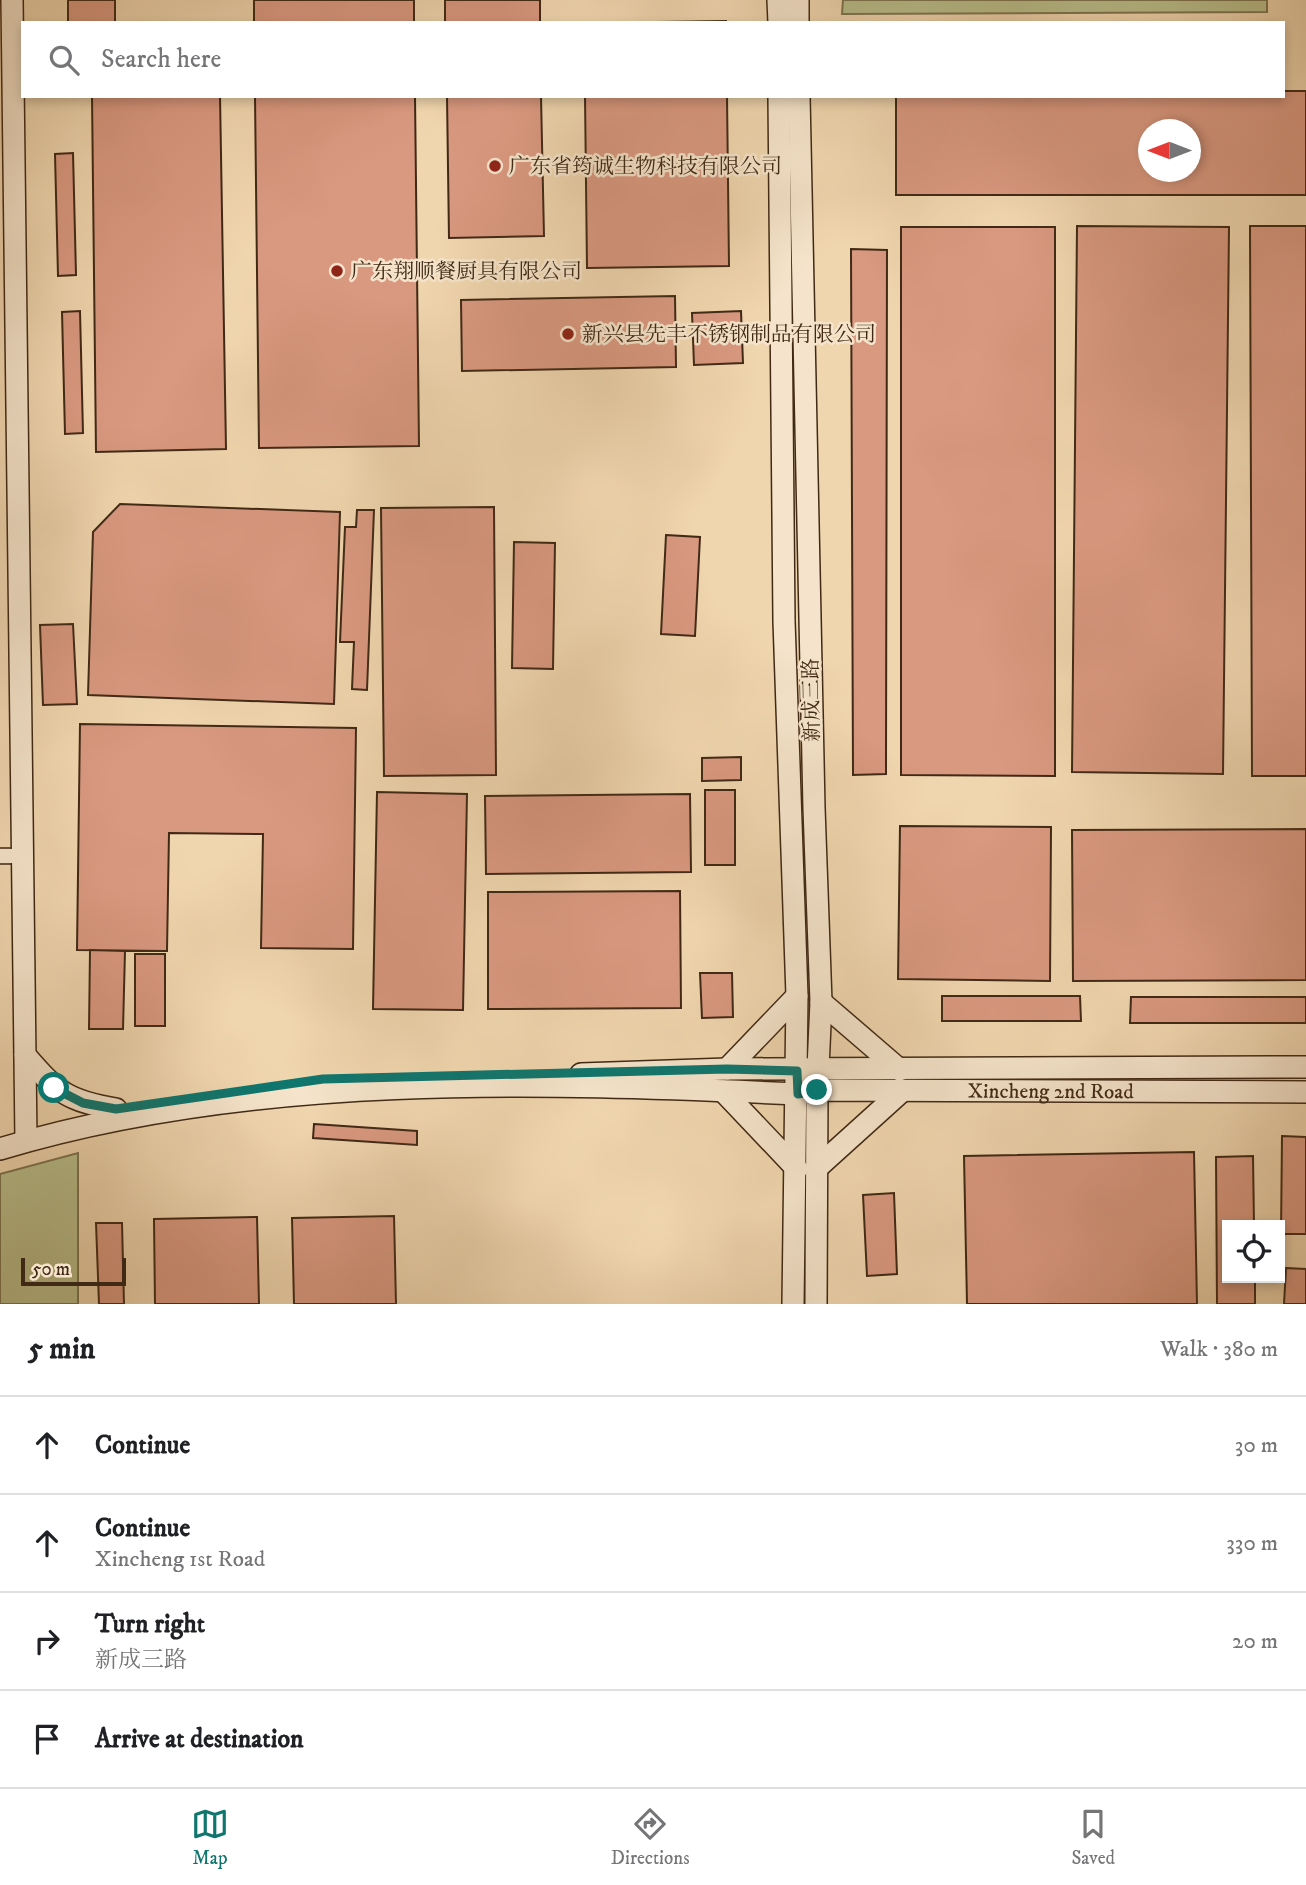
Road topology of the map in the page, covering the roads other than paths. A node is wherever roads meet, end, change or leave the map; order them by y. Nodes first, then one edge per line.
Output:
1 (12, 0) edge
2 (778, 0) edge
3 (798, 0) edge
4 (779, 21) edge
5 (798, 21) edge
6 (779, 98) edge
7 (799, 98) edge
8 (0, 856) edge
9 (22, 856) junction
10 (797, 996) junction
11 (821, 1002) junction
12 (25, 1055) junction
13 (1306, 1067) edge
14 (727, 1069) junction
15 (797, 1071) junction
16 (901, 1081) junction
17 (812, 1084) junction
18 (723, 1091) junction
19 (1306, 1092) edge
20 (116, 1109) junction
21 (26, 1134) junction
22 (0, 1135) edge
23 (0, 1149) edge
24 (808, 1167) junction
25 (793, 1304) edge
26 (816, 1304) edge

1 - 9 street
2 - 4 street
3 - 5 street
6 - 10 street, 新成三路
7 - 11 street, 新成三路
8 - 9 street
9 - 12 street
10 - 14 street
10 - 15 street, 新成三路
11 - 16 street
11 - 17 street, 新成三路
12 - 20 street
12 - 21 street
13 - 16 street, Xincheng 2nd Road
14 - 15 street
14 - 20 street
15 - 17 street, 新成三路
16 - 17 street, Xincheng 2nd Road
16 - 19 street, Xincheng 2nd Road
16 - 24 street
17 - 18 street, Xincheng 2nd Road
17 - 24 street, 新成三路
18 - 21 street, Xincheng 2nd Road
18 - 24 street
20 - 21 street
21 - 22 street
21 - 23 street
24 - 25 street, 新成三路
24 - 26 street, 新成三路

